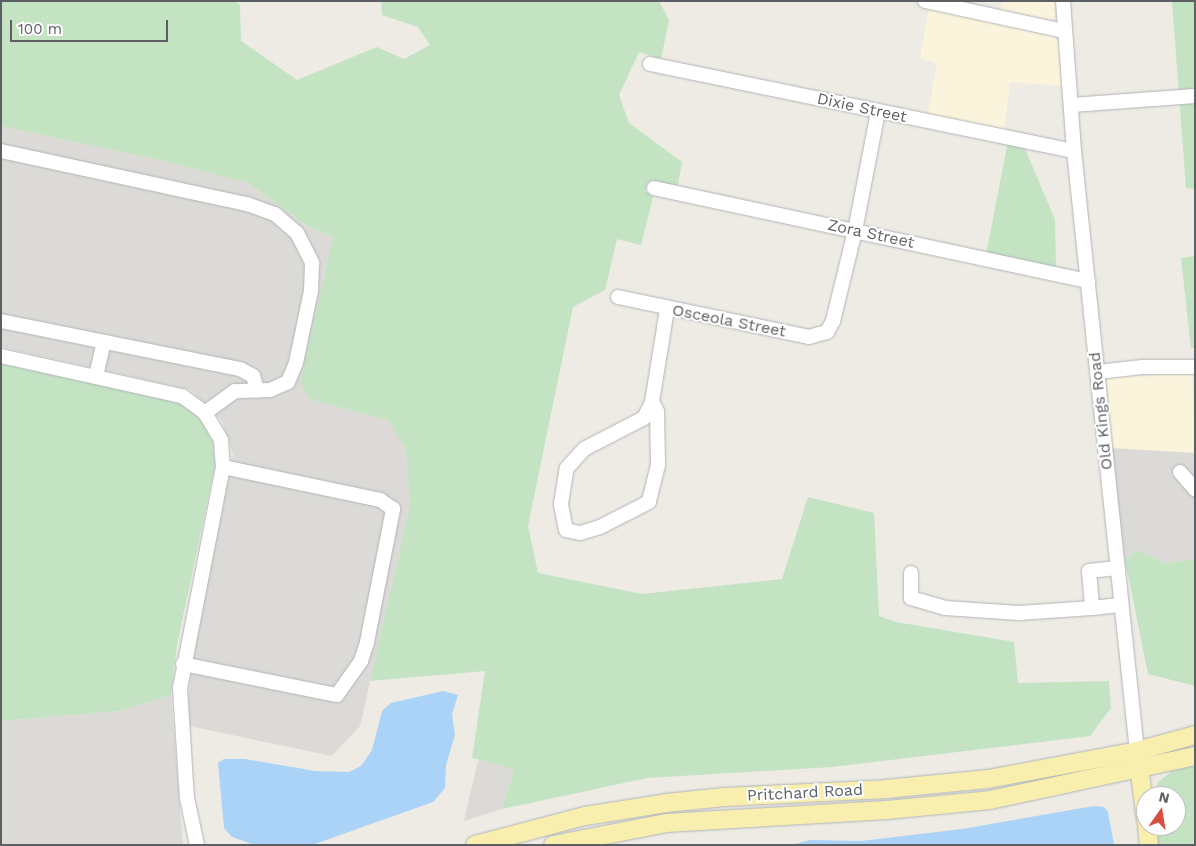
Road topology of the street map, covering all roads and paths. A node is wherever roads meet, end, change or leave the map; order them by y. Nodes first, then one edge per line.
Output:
1 (925, 1) edge
2 (1063, 1) edge
3 (1064, 31) junction
4 (650, 64) dead end
5 (1195, 96) edge
6 (1072, 105) junction
7 (878, 112) junction
8 (1, 151) edge
9 (1074, 151) junction
10 (654, 188) dead end
11 (855, 231) junction
12 (1088, 280) junction
13 (618, 297) dead end
14 (667, 309) junction
15 (1, 321) edge
16 (104, 342) junction
17 (1, 356) edge
18 (1195, 368) edge
19 (1097, 372) junction
20 (96, 376) junction
21 (257, 390) junction
22 (652, 402) junction
23 (205, 413) junction
24 (223, 467) junction
25 (1180, 472) dead end
26 (1195, 489) edge
27 (1117, 568) junction
28 (911, 573) dead end
29 (1120, 605) junction
30 (1092, 608) junction
31 (182, 664) junction
32 (1195, 735) edge
33 (1137, 751) junction
34 (1195, 756) edge
35 (1139, 770) junction
36 (1141, 786) edge
37 (187, 798) junction
38 (187, 845) edge
39 (197, 845) edge
40 (475, 845) edge
41 (553, 845) edge

1 - 3 street
2 - 3 street, Old Kings Road
3 - 6 street, Old Kings Road
4 - 7 street, Dixie Street
5 - 6 street
6 - 9 street, Old Kings Road
7 - 9 street, Dixie Street
7 - 11 street
8 - 21 street
9 - 12 street, Old Kings Road
10 - 11 street, Zora Street
11 - 12 street, Zora Street
11 - 14 street, Osceola Street
12 - 19 street, Old Kings Road
13 - 14 street, Osceola Street
14 - 22 street
15 - 16 street
16 - 20 street
16 - 21 street
17 - 20 street
18 - 19 street
19 - 27 street, Old Kings Road
20 - 23 street
21 - 23 street
22 - 22 street
23 - 24 street
24 - 31 street
24 - 31 street
25 - 26 street
27 - 29 street, Old Kings Road
27 - 30 street
28 - 30 street
29 - 30 street
29 - 33 street, Old Kings Road
31 - 37 street
32 - 33 main road, Pritchard Road
33 - 35 main road, Old Kings Road
33 - 40 main road, Pritchard Road
34 - 35 main road, Pritchard Road
35 - 36 main road, Old Kings Road
35 - 41 main road, Pritchard Road
37 - 38 street
37 - 39 street

